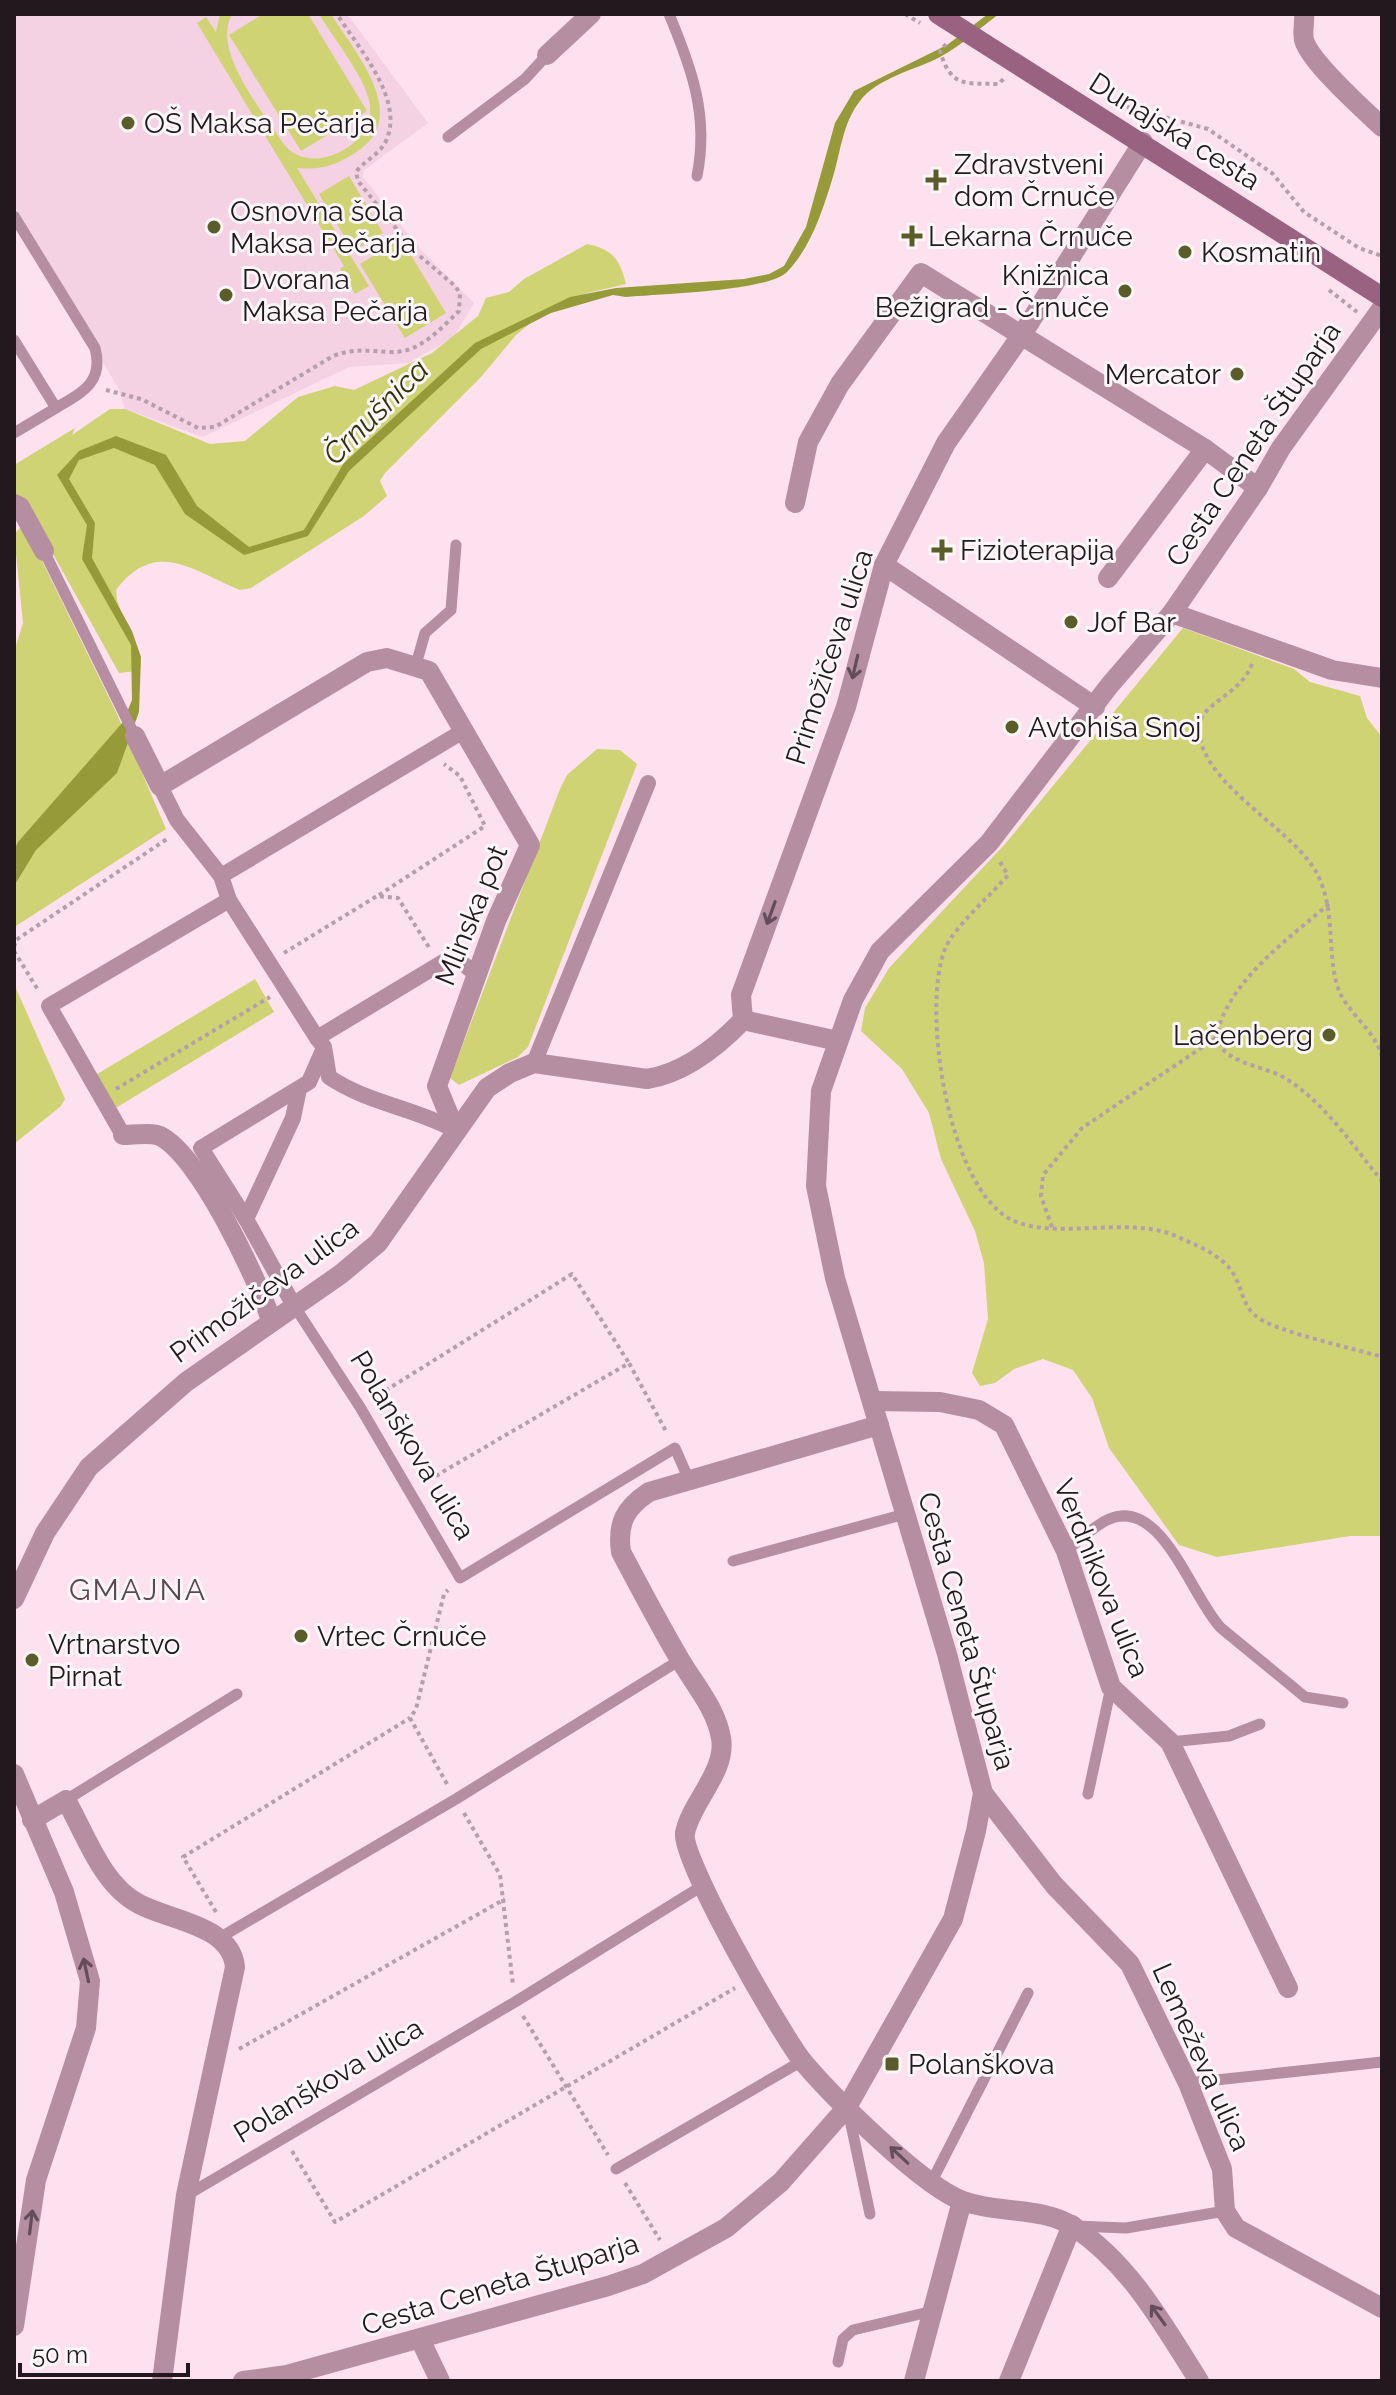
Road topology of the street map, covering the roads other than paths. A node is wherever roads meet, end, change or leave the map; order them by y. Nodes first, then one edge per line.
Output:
1 (591, 14) edge
2 (669, 14) edge
3 (1304, 14) edge
4 (945, 19) edge
5 (547, 55) joint
6 (1382, 127) edge
7 (448, 137) dead end
8 (1143, 142) junction
9 (697, 176) dead end
10 (14, 216) edge
11 (1382, 297) edge
12 (1382, 308) edge
13 (1023, 333) junction
14 (14, 340) edge
15 (56, 408) junction
16 (14, 433) edge
17 (1205, 449) junction
18 (1258, 488) junction
19 (795, 503) dead end
20 (14, 504) edge
21 (456, 545) dead end
22 (44, 551) joint
23 (884, 565) junction
24 (1108, 578) dead end
25 (1172, 613) junction
26 (415, 668) junction
27 (1382, 678) edge
28 (1095, 707) junction
29 (465, 730) junction
30 (135, 736) joint
31 (648, 783) dead end
32 (160, 786) junction
33 (221, 876) junction
34 (229, 900) junction
35 (476, 974) junction
36 (743, 1020) junction
37 (838, 1041) junction
38 (321, 1042) junction
39 (534, 1063) junction
40 (299, 1089) junction
41 (455, 1130) junction
42 (123, 1135) joint
43 (194, 1153) junction
44 (246, 1219) junction
45 (293, 1304) junction
46 (271, 1320) junction
47 (873, 1401) junction
48 (879, 1425) junction
49 (689, 1480) junction
50 (905, 1514) junction
51 (1066, 1551) junction
52 (733, 1561) dead end
53 (14, 1599) edge
54 (680, 1660) junction
55 (1111, 1687) junction
56 (237, 1694) dead end
57 (1343, 1703) dead end
58 (1260, 1724) dead end
59 (1170, 1742) junction
60 (14, 1774) edge
61 (983, 1793) junction
62 (1088, 1794) dead end
63 (66, 1800) junction
64 (32, 1820) junction
65 (702, 1886) junction
66 (224, 1934) junction
67 (1288, 1988) dead end
68 (1028, 1993) dead end
69 (802, 2061) junction
70 (1382, 2062) edge
71 (1188, 2083) junction
72 (847, 2107) junction
73 (616, 2169) road end
74 (932, 2181) junction
75 (186, 2195) junction
76 (962, 2201) junction
77 (1225, 2211) junction
78 (870, 2214) dead end
79 (1072, 2225) junction
80 (1382, 2308) edge
81 (933, 2311) junction
82 (14, 2326) edge
83 (420, 2339) junction
84 (838, 2362) dead end
85 (287, 2378) edge
86 (162, 2381) edge
87 (243, 2381) edge
88 (440, 2381) edge
89 (914, 2381) edge
90 (1009, 2381) edge
91 (1199, 2381) edge

1 - 5 street
2 - 9 lane
3 - 6 street
4 - 8 main road, Dunajska cesta
5 - 7 lane
8 - 11 main road, Dunajska cesta
8 - 13 street, Primožičeva ulica
10 - 15 lane
12 - 18 street, Cesta Ceneta Štuparja
13 - 17 street
13 - 19 street
13 - 23 street, Primožičeva ulica
14 - 15 lane
15 - 16 lane
17 - 18 street
17 - 24 street
18 - 25 street, Cesta Ceneta Štuparja
20 - 22 street
21 - 26 lane
22 - 30 lane
23 - 28 street
23 -> 36 street, Primožičeva ulica
25 - 27 street
25 - 28 street, Cesta Ceneta Štuparja
26 - 29 street, Mlinska pot
26 - 32 street
28 - 37 street, Cesta Ceneta Štuparja
29 - 33 street
29 - 35 street, Mlinska pot
30 - 32 street
31 - 39 street
32 - 33 street
33 - 34 street
34 - 38 street
34 - 42 street
35 - 38 street
35 - 41 street, Mlinska pot
36 - 37 street
36 - 39 street
37 - 47 street, Cesta Ceneta Štuparja
38 - 40 street
38 - 41 street
39 - 41 street, Primožičeva ulica
40 - 43 street
40 - 44 street
41 - 45 street, Primožičeva ulica
42 - 43 street
43 - 44 street
43 - 46 street
44 - 45 street
45 - 46 street, Primožičeva ulica
45 - 49 lane, Polanškova ulica
46 - 53 street, Primožičeva ulica
47 - 48 street, Cesta Ceneta Štuparja
47 - 51 street, Verdnikova ulica
48 - 49 street
48 - 50 street, Cesta Ceneta Štuparja
49 - 54 street
50 - 52 lane
50 - 61 street, Cesta Ceneta Štuparja
51 - 55 street, Verdnikova ulica
51 - 57 lane
54 - 65 street
54 - 66 lane
55 - 59 street, Verdnikova ulica
55 - 62 lane
56 - 63 lane
58 - 59 lane
59 - 67 street, Verdnikova ulica
60 - 64 street
61 - 71 street, Lemeževa ulica
61 - 72 street, Cesta Ceneta Štuparja
63 - 64 street
63 - 66 street
82 -> 64 street
65 - 69 street
65 - 75 lane, Polanškova ulica
66 - 75 street
68 - 74 lane
69 - 72 street
69 - 73 lane
70 - 71 lane
71 - 77 street, Lemeževa ulica
74 -> 72 street
72 - 78 lane
72 - 83 street, Cesta Ceneta Štuparja
74 - 76 street
75 - 86 street
76 - 79 street
76 - 81 street
77 - 79 lane
77 - 80 street
79 - 90 street
91 -> 79 street
81 - 84 lane
81 - 89 street
83 - 85 street, Cesta Ceneta Štuparja
83 - 88 street
85 - 87 street, Cesta Ceneta Štuparja

